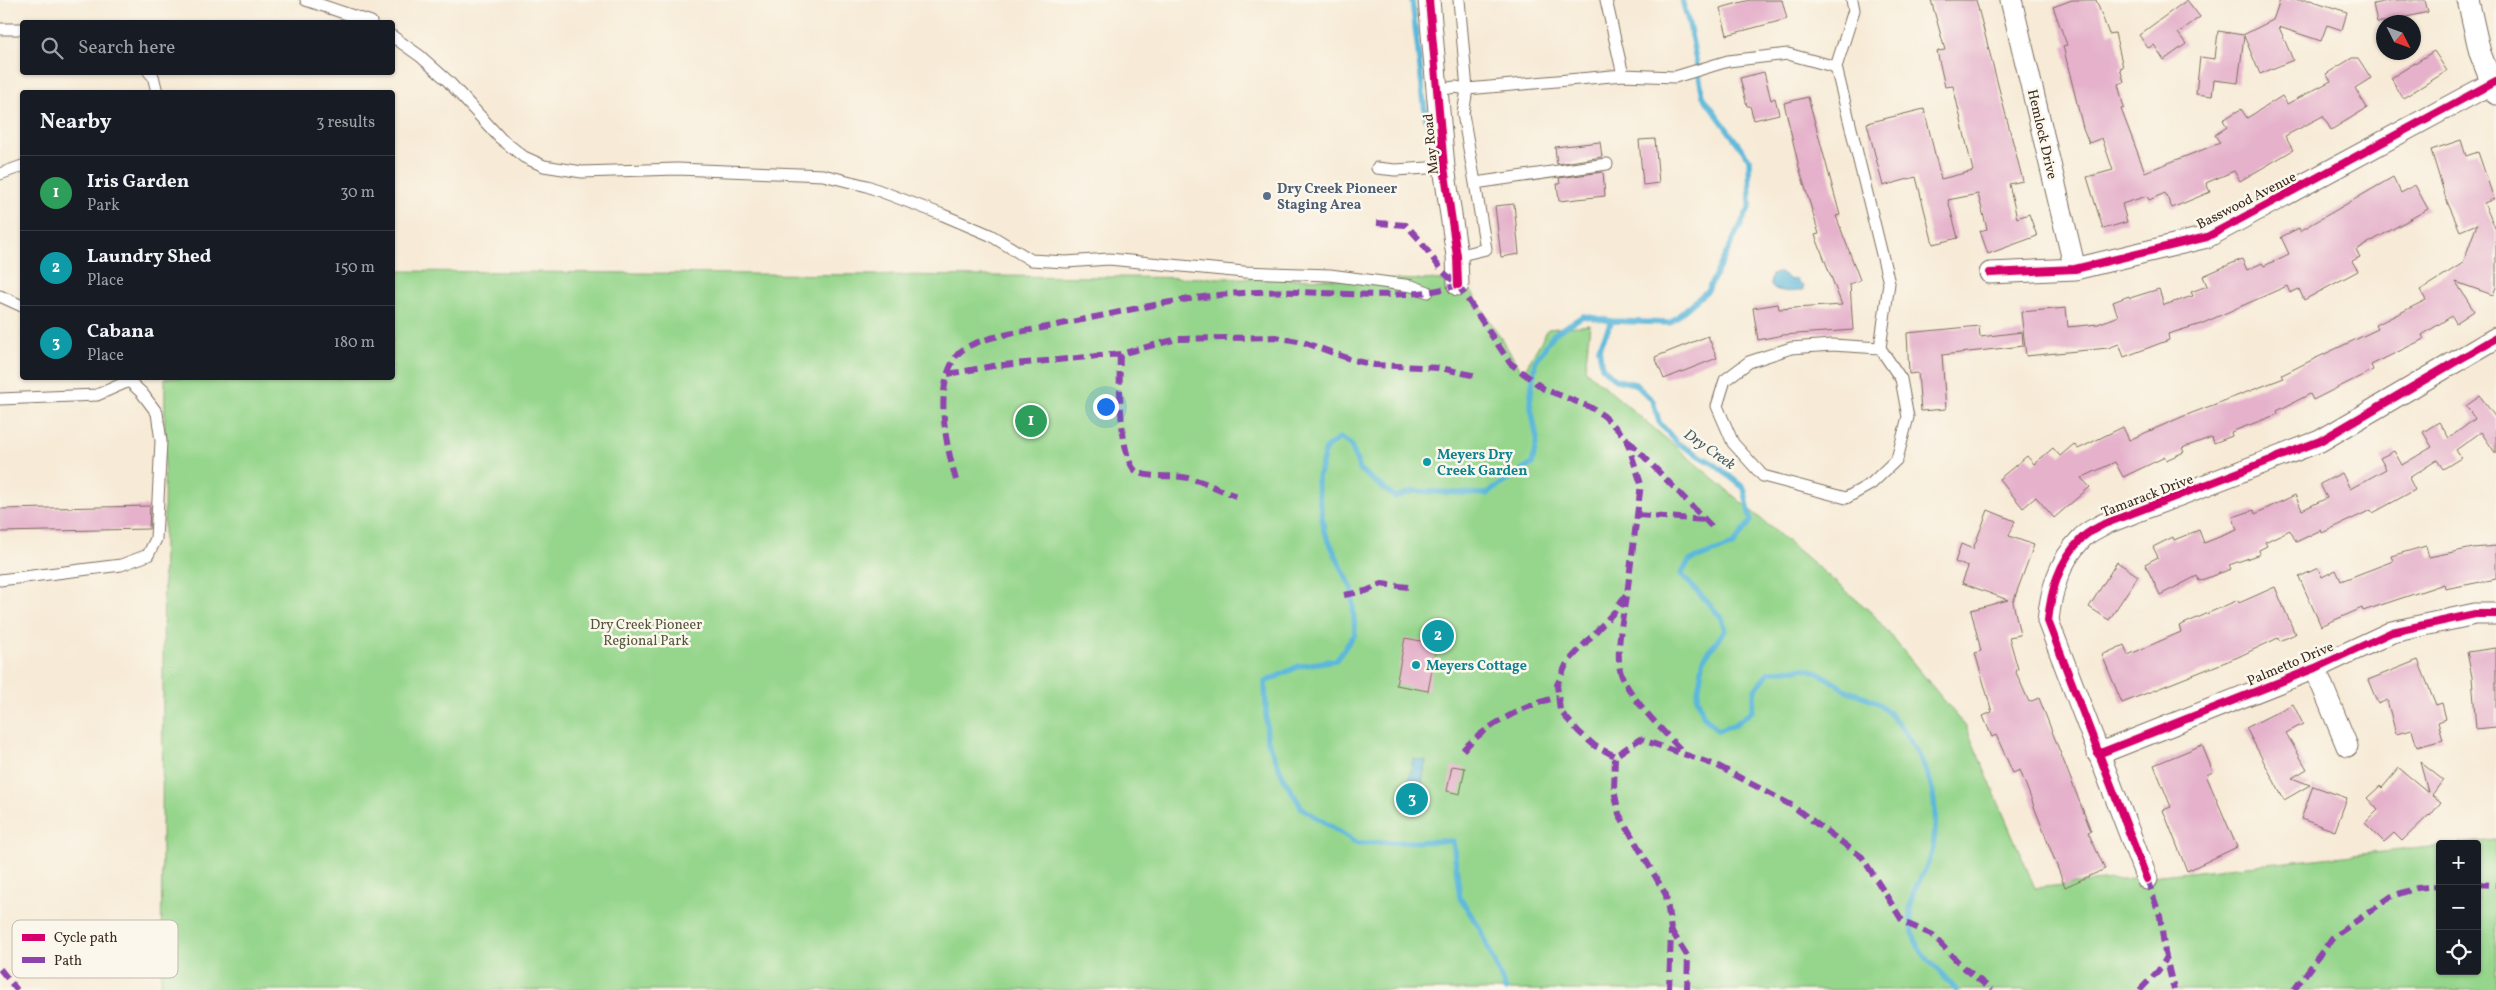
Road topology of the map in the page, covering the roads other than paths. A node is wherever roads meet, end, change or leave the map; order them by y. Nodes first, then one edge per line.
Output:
1 (306, 0) edge
2 (1429, 0) edge
3 (1459, 0) edge
4 (1606, 0) edge
5 (1852, 0) edge
6 (2011, 0) edge
7 (2468, 0) edge
8 (365, 20) edge
9 (0, 29) edge
10 (20, 29) edge
11 (395, 38) edge
12 (1836, 67) junction
13 (152, 75) edge
14 (1623, 75) junction
15 (2495, 86) edge
16 (1467, 89) junction
17 (156, 90) edge
18 (1438, 90) junction
19 (1607, 164) dead end
20 (20, 167) edge
21 (1444, 167) junction
22 (1377, 168) dead end
23 (0, 174) edge
24 (1475, 183) junction
25 (1457, 256) junction
26 (2076, 269) junction
27 (1990, 273) dead end
28 (1458, 285) dead end
29 (1428, 292) dead end
30 (0, 296) edge
31 (20, 305) edge
32 (2496, 338) edge
33 (1880, 348) junction
34 (126, 380) edge
35 (129, 380) edge
36 (0, 399) edge
37 (0, 580) edge
38 (2496, 614) edge
39 (2315, 668) junction
40 (2348, 746) dead end
41 (2098, 754) junction
42 (2147, 879) dead end

1 - 8 lane
2 - 18 street, May Road
3 - 16 lane
4 - 14 lane
5 - 12 lane
6 - 26 street, Hemlock Drive
7 - 15 street
9 - 10 lane
11 - 29 lane
12 - 14 lane
12 - 33 lane
13 - 17 lane
14 - 16 lane
15 - 26 street, Basswood Avenue
16 - 18 lane
16 - 24 lane
18 - 21 street, May Road
19 - 24 lane
20 - 23 lane
21 - 22 lane
21 - 25 street, May Road
24 - 25 lane
25 - 28 street, May Road
26 - 27 street, Basswood Avenue
30 - 31 lane
32 - 41 street, Tamarack Drive
33 - 33 lane
34 - 36 lane
35 - 37 lane
38 - 39 street, Palmetto Drive
39 - 40 street
39 - 41 street, Palmetto Drive
41 - 42 street, Tamarack Drive

